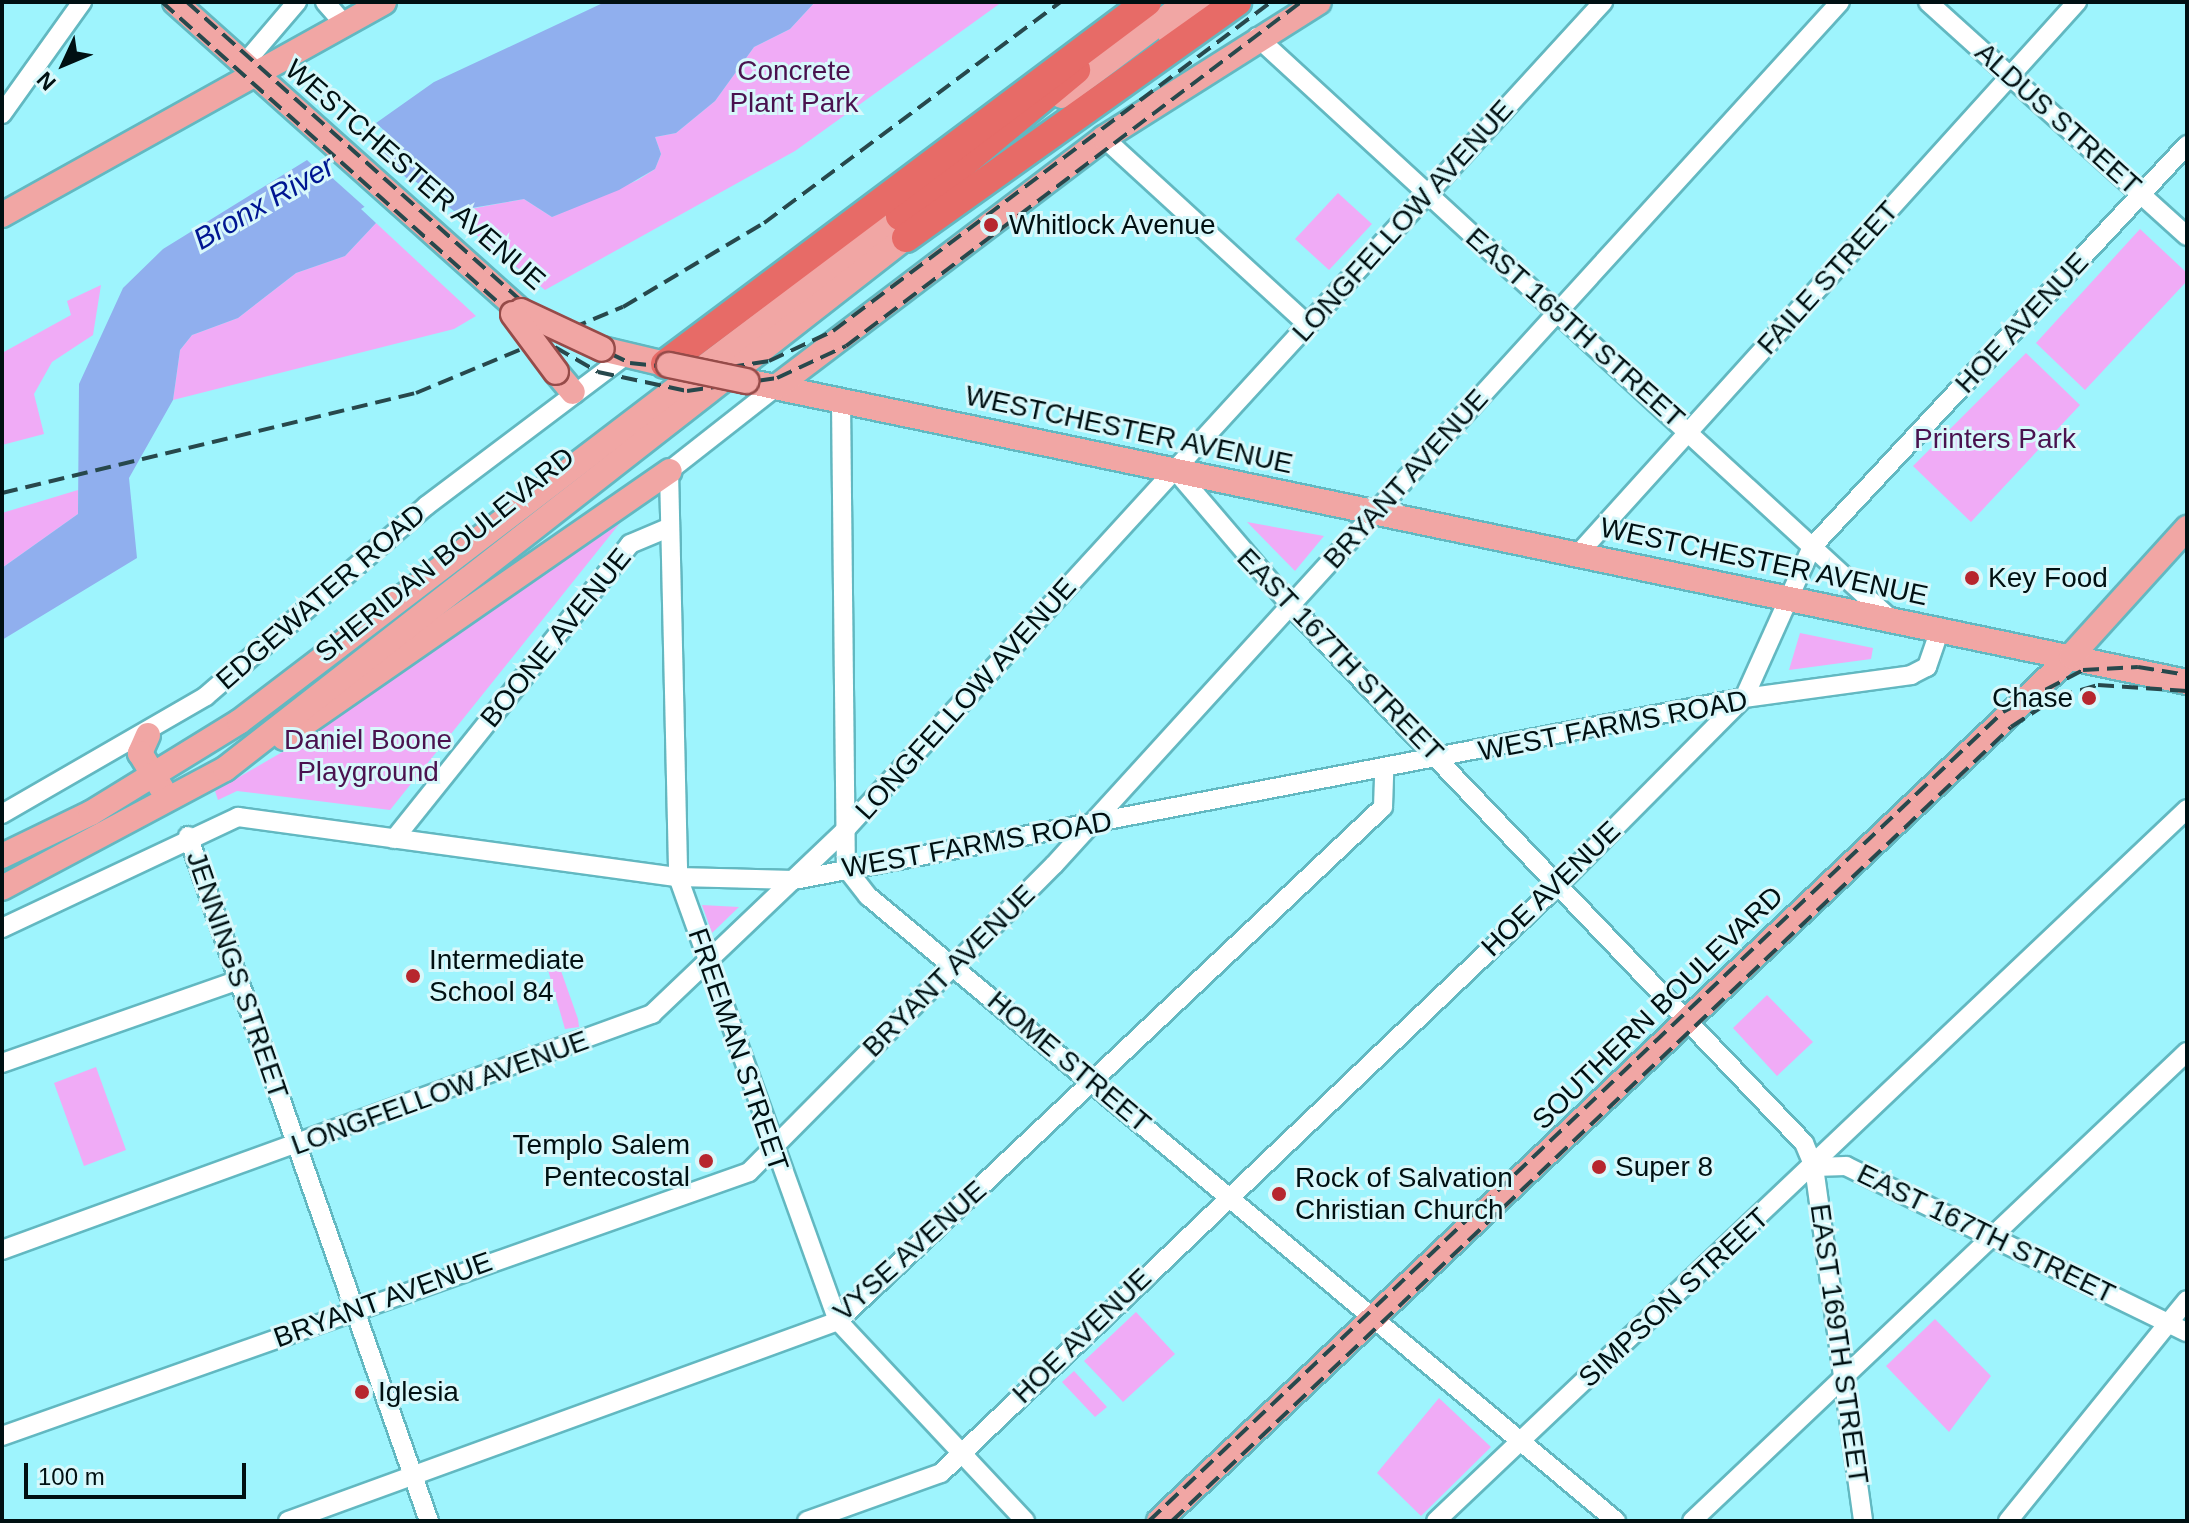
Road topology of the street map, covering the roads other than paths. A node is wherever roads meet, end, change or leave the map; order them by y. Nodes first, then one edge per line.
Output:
1 (82, 2) edge
2 (175, 2) edge
3 (297, 2) edge
4 (325, 2) edge
5 (384, 2) edge
6 (1147, 2) edge
7 (1161, 2) edge
8 (1187, 2) edge
9 (1212, 2) edge
10 (1237, 2) edge
11 (1319, 2) edge
12 (1603, 2) edge
13 (1840, 2) edge
14 (1928, 2) edge
15 (2077, 2) edge
16 (344, 24) junction
17 (1257, 37) junction
18 (250, 69) junction
19 (2011, 77) junction
20 (2, 114) edge
21 (1104, 138) junction
22 (2187, 145) edge
23 (1428, 194) junction
24 (2141, 195) junction
25 (2, 215) edge
26 (903, 227) junction
27 (2187, 236) edge
28 (512, 307) junction
29 (1558, 312) junction
30 (1308, 325) junction
31 (614, 353) junction
32 (667, 365) junction
33 (776, 387) junction
34 (573, 392) junction
35 (841, 401) junction
36 (1689, 431) junction
37 (1175, 470) junction
38 (669, 471) junction
39 (1376, 512) junction
40 (668, 528) junction
41 (2187, 528) edge
42 (1812, 547) junction
43 (1579, 553) junction
44 (1790, 597) junction
45 (1291, 606) junction
46 (1892, 620) junction
47 (1940, 630) junction
48 (2071, 656) junction
49 (2187, 682) edge
50 (1744, 698) junction
51 (148, 735) junction
52 (1440, 761) junction
53 (225, 769) junction
54 (1384, 771) junction
55 (154, 777) junction
56 (170, 801) junction
57 (2187, 809) edge
58 (2, 814) edge
59 (1092, 824) junction
60 (847, 828) junction
61 (188, 836) junction
62 (394, 839) junction
63 (2, 856) edge
64 (846, 868) junction
65 (678, 877) junction
66 (794, 880) junction
67 (1559, 884) junction
68 (2, 888) edge
69 (2, 928) edge
70 (706, 965) junction
71 (957, 968) junction
72 (239, 980) junction
73 (1689, 1020) junction
74 (2187, 1052) edge
75 (2, 1063) edge
76 (1092, 1081) junction
77 (297, 1144) junction
78 (773, 1152) junction
79 (1814, 1167) junction
80 (1228, 1196) junction
81 (1993, 1236) junction
82 (2, 1250) edge
83 (2187, 1300) edge
84 (355, 1311) junction
85 (1375, 1318) junction
86 (838, 1321) junction
87 (2165, 1321) junction
88 (2187, 1332) edge
89 (1844, 1377) junction
90 (2, 1436) edge
91 (1521, 1441) junction
92 (961, 1453) junction
93 (413, 1477) junction
94 (288, 1521) edge
95 (429, 1521) edge
96 (807, 1521) edge
97 (1025, 1521) edge
98 (1159, 1521) edge
99 (1436, 1521) edge
100 (1616, 1521) edge
101 (1692, 1521) edge
102 (1863, 1521) edge
103 (2008, 1521) edge

1 - 20 street
2 - 18 main road, WESTCHESTER AVENUE
3 - 18 street
4 - 16 street
5 - 16 main road
6 - 32 highway
7 - 26 highway
8 - 26 main road
9 - 26 main road
10 - 26 highway
11 - 17 main road
12 - 23 street, LONGFELLOW AVENUE
13 - 29 street, BRYANT AVENUE
14 - 19 street, ALDUS STREET
15 - 19 street, FAILE STREET
16 - 18 main road
17 - 21 main road
17 - 23 street, EAST 165TH STREET
18 - 25 main road
18 - 28 main road, WESTCHESTER AVENUE
19 - 24 street, ALDUS STREET
19 - 36 street, FAILE STREET
21 - 30 street
21 - 33 main road
22 - 24 street, HOE AVENUE
23 - 29 street, EAST 165TH STREET
23 - 30 street, LONGFELLOW AVENUE
24 - 27 street, ALDUS STREET
24 - 42 street, HOE AVENUE
26 - 53 main road, SHERIDAN BOULEVARD
26 - 55 main road, SHERIDAN BOULEVARD
28 - 31 main road, WESTCHESTER AVENUE, bridge
28 - 34 main road, bridge
29 - 36 street, EAST 165TH STREET
29 - 39 street, BRYANT AVENUE
30 - 37 street, LONGFELLOW AVENUE
31 - 32 main road, WESTCHESTER AVENUE
31 - 34 street, EDGEWATER ROAD
32 - 33 main road, WESTCHESTER AVENUE, bridge
33 - 35 main road, WESTCHESTER AVENUE
33 - 38 street
34 - 51 street, EDGEWATER ROAD
35 - 37 main road, WESTCHESTER AVENUE
35 - 60 street
36 - 42 street, EAST 165TH STREET
36 - 43 street, FAILE STREET
37 - 39 main road, WESTCHESTER AVENUE
37 - 45 street, EAST 167TH STREET
37 - 60 street, LONGFELLOW AVENUE
38 - 40 street, FREEMAN STREET
38 - 53 main road
39 - 43 main road, WESTCHESTER AVENUE
39 - 45 street, BRYANT AVENUE
40 - 62 street, BOONE AVENUE
40 - 65 street, FREEMAN STREET
41 - 48 main road, SOUTHERN BOULEVARD
42 - 44 street, HOE AVENUE
42 - 46 street, EAST 165TH STREET
43 - 44 main road, WESTCHESTER AVENUE
44 - 46 main road, WESTCHESTER AVENUE
44 - 50 street, HOE AVENUE
45 - 52 street, EAST 167TH STREET
45 - 59 street, BRYANT AVENUE
46 - 47 main road, WESTCHESTER AVENUE
47 - 48 main road, WESTCHESTER AVENUE
47 - 50 street, WEST FARMS ROAD
48 - 49 main road, WESTCHESTER AVENUE
48 - 73 main road, SOUTHERN BOULEVARD
50 - 52 street, WEST FARMS ROAD
50 - 67 street, HOE AVENUE
51 - 55 main road
51 - 58 street, EDGEWATER ROAD
52 - 54 street, WEST FARMS ROAD
52 - 67 street, EAST 167TH STREET
53 - 56 main road, SHERIDAN BOULEVARD
54 - 59 street, WEST FARMS ROAD
54 - 76 street, VYSE AVENUE
55 - 56 main road
55 - 63 main road, SHERIDAN BOULEVARD
56 - 68 main road, SHERIDAN BOULEVARD
57 - 79 street, SIMPSON STREET
59 - 64 street, WEST FARMS ROAD
59 - 71 street, BRYANT AVENUE
60 - 64 street
60 - 66 street, LONGFELLOW AVENUE
61 - 62 street, WEST FARMS ROAD
61 - 69 street, WEST FARMS ROAD
61 - 72 street, JENNINGS STREET
62 - 65 street, WEST FARMS ROAD
64 - 66 street, WEST FARMS ROAD
64 - 71 street, HOME STREET
65 - 66 street, WEST FARMS ROAD
65 - 70 street, FREEMAN STREET
66 - 70 street, LONGFELLOW AVENUE
67 - 73 street, EAST 167TH STREET
67 - 80 street, HOE AVENUE
70 - 77 street, LONGFELLOW AVENUE
70 - 78 street, FREEMAN STREET
71 - 76 street, HOME STREET
71 - 78 street, BRYANT AVENUE
72 - 75 street
72 - 77 street, JENNINGS STREET
73 - 79 street, EAST 167TH STREET
73 - 85 main road, SOUTHERN BOULEVARD
74 - 81 street
76 - 80 street, HOME STREET
76 - 86 street, VYSE AVENUE
77 - 82 street, LONGFELLOW AVENUE
77 - 84 street, JENNINGS STREET
78 - 84 street, BRYANT AVENUE
78 - 86 street, FREEMAN STREET
79 - 81 street, EAST 167TH STREET
79 - 89 street, EAST 169TH STREET
79 - 91 street, SIMPSON STREET
80 - 85 street, HOME STREET
80 - 92 street, HOE AVENUE
81 - 87 street, EAST 167TH STREET
81 - 89 street
83 - 87 street
84 - 90 street, BRYANT AVENUE
84 - 93 street, JENNINGS STREET
85 - 91 street, HOME STREET
85 - 98 main road, SOUTHERN BOULEVARD
86 - 92 street, FREEMAN STREET
86 - 93 street, VYSE AVENUE
87 - 88 street, EAST 167TH STREET
87 - 103 street
89 - 101 street
89 - 102 street, EAST 169TH STREET
91 - 99 street, SIMPSON STREET
91 - 100 street, HOME STREET
92 - 96 street, HOE AVENUE
92 - 97 street, FREEMAN STREET
93 - 94 street, VYSE AVENUE
93 - 95 street, JENNINGS STREET

